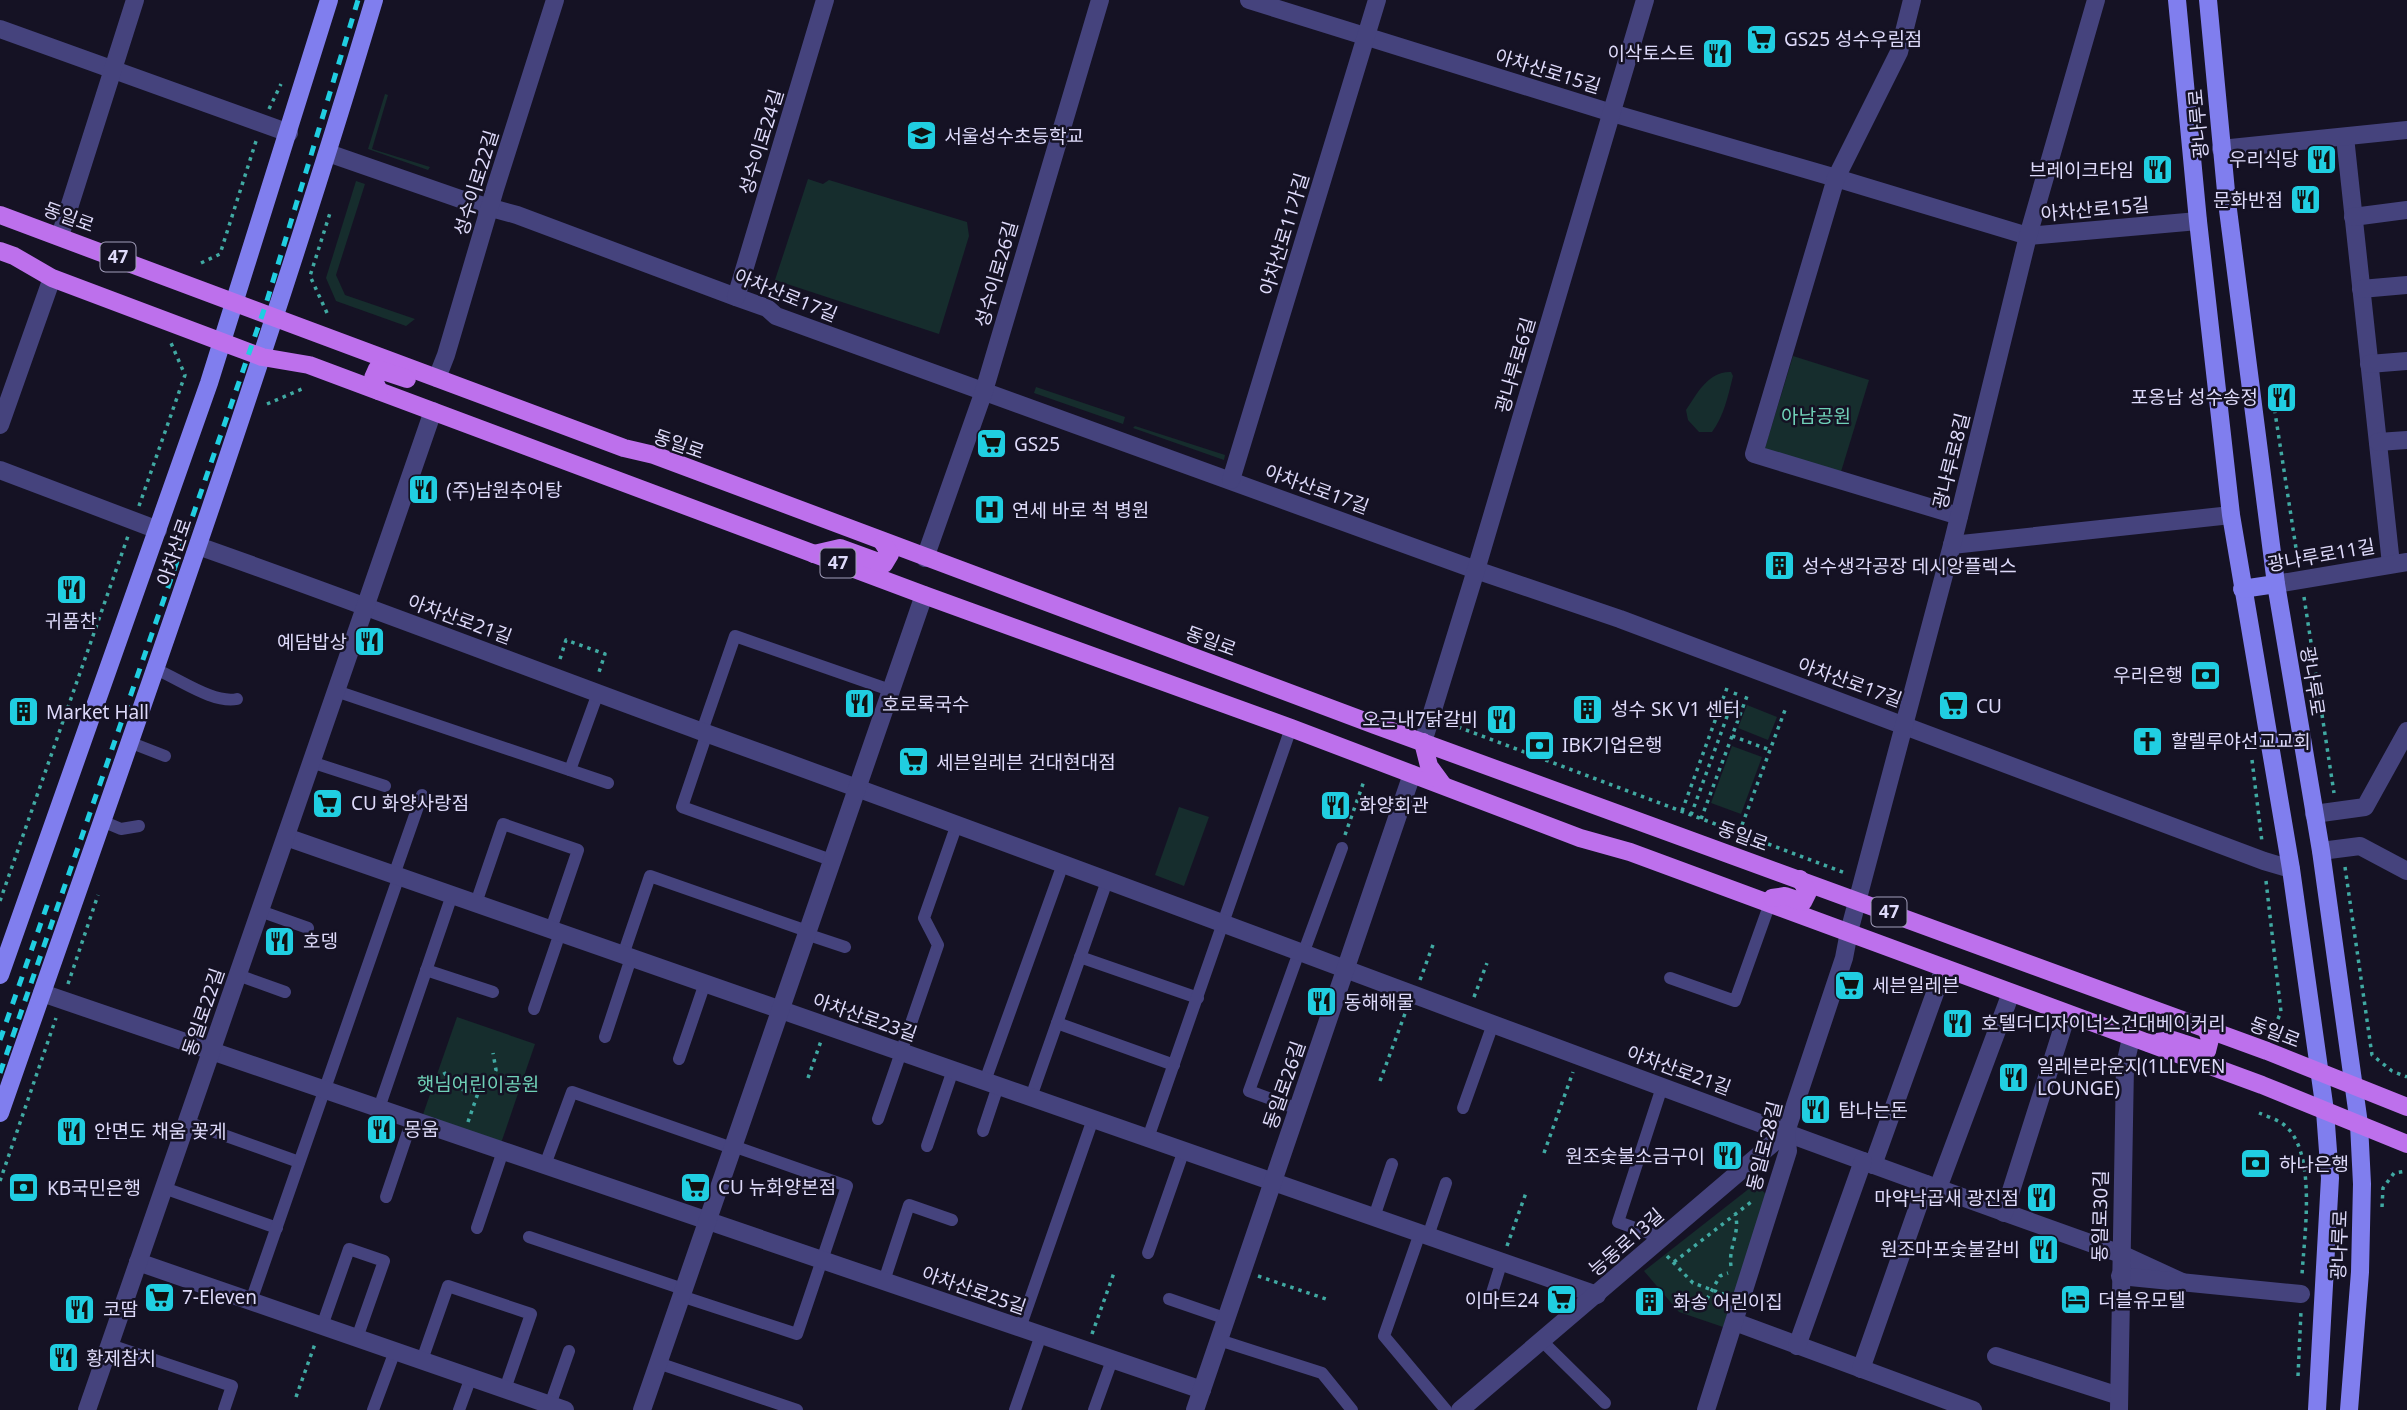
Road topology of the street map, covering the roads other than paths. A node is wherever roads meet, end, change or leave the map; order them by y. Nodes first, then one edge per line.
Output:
1 (135, 0) edge
2 (329, 0) edge
3 (374, 0) edge
4 (555, 0) edge
5 (825, 0) edge
6 (1100, 0) edge
7 (1249, 0) edge
8 (1377, 0) edge
9 (1646, 0) edge
10 (1913, 0) edge
11 (2096, 0) edge
12 (2177, 0) edge
13 (2208, 0) edge
14 (0, 29) edge
15 (1367, 37) junction
16 (113, 70) junction
17 (1612, 113) junction
18 (2407, 131) edge
19 (289, 133) junction
20 (2345, 137) junction
21 (2221, 149) junction
22 (328, 153) junction
23 (1836, 177) junction
24 (489, 208) junction
25 (2407, 210) edge
26 (0, 215) edge
27 (2353, 217) junction
28 (2198, 221) junction
29 (60, 236) junction
30 (2028, 236) junction
31 (0, 251) edge
32 (52, 278) junction
33 (2407, 285) edge
34 (2361, 289) junction
35 (736, 297) junction
36 (235, 301) junction
37 (276, 316) junction
38 (222, 342) junction
39 (262, 357) junction
40 (2407, 361) edge
41 (2369, 364) junction
42 (429, 375) junction
43 (379, 391) junction
44 (984, 391) junction
45 (433, 411) junction
46 (0, 425) edge
47 (2407, 440) edge
48 (2378, 442) junction
49 (0, 470) edge
50 (1231, 480) junction
51 (2231, 515) junction
52 (1959, 516) junction
53 (158, 530) junction
54 (883, 542) junction
55 (1952, 545) junction
56 (198, 546) junction
57 (814, 554) junction
58 (925, 558) junction
59 (2399, 563) edge
60 (1476, 570) junction
61 (2276, 584) junction
62 (2242, 589) junction
63 (923, 595) junction
64 (365, 606) junction
65 (155, 669) junction
66 (890, 690) junction
67 (336, 691) junction
68 (595, 692) junction
69 (237, 699) dead end
70 (1905, 724) junction
71 (1291, 728) junction
72 (2407, 731) edge
73 (704, 732) junction
74 (129, 742) junction
75 (1423, 742) junction
76 (165, 756) dead end
77 (311, 762) junction
78 (570, 770) junction
79 (1412, 774) junction
80 (608, 783) dead end
81 (385, 786) dead end
82 (857, 786) junction
83 (1443, 786) junction
84 (422, 794) dead end
85 (2314, 814) junction
86 (102, 821) junction
87 (957, 824) junction
88 (139, 827) dead end
89 (286, 837) junction
90 (1342, 848) road end
91 (2320, 851) junction
92 (831, 860) junction
93 (1063, 864) junction
94 (2291, 869) junction
95 (2407, 871) edge
96 (397, 876) junction
97 (1800, 879) junction
98 (1107, 881) junction
99 (452, 895) junction
100 (1858, 900) junction
101 (1766, 902) junction
102 (476, 903) junction
103 (260, 911) junction
104 (1224, 925) junction
105 (308, 928) dead end
106 (555, 931) junction
107 (806, 932) junction
108 (1849, 932) junction
109 (845, 947) dead end
110 (1301, 953) junction
111 (627, 956) junction
112 (1080, 957) junction
113 (1944, 968) junction
114 (426, 970) junction
115 (1346, 970) junction
116 (0, 975) edge
117 (238, 975) junction
118 (1670, 978) dead end
119 (705, 983) junction
120 (285, 992) dead end
121 (493, 992) dead end
122 (42, 993) junction
123 (2011, 993) junction
124 (1198, 998) junction
125 (534, 1009) dead end
126 (780, 1010) junction
127 (2067, 1014) junction
128 (1057, 1023) junction
129 (1493, 1024) junction
130 (2206, 1028) junction
131 (605, 1037) dead end
132 (2138, 1040) junction
133 (211, 1051) junction
134 (902, 1052) junction
135 (679, 1059) dead end
136 (1174, 1065) junction
137 (953, 1070) junction
138 (2321, 1072) junction
139 (992, 1083) junction
140 (2354, 1086) junction
141 (1662, 1087) junction
142 (324, 1090) junction
143 (1031, 1097) junction
144 (2407, 1107) edge
145 (379, 1108) junction
146 (1463, 1108) dead end
147 (1298, 1109) junction
148 (2325, 1111) junction
149 (0, 1113) edge
150 (878, 1119) dead end
151 (1093, 1119) junction
152 (412, 1120) junction
153 (187, 1122) junction
154 (2359, 1124) junction
155 (983, 1131) dead end
156 (1786, 1132) junction
157 (1148, 1138) junction
158 (2407, 1144) edge
159 (927, 1146) dead end
160 (733, 1147) junction
161 (1184, 1150) junction
162 (503, 1151) junction
163 (299, 1162) junction
164 (1868, 1163) junction
165 (1392, 1164) dead end
166 (545, 1165) junction
167 (1274, 1182) junction
168 (1446, 1183) dead end
169 (1932, 1186) junction
170 (164, 1188) junction
171 (386, 1197) dead end
172 (2004, 1213) junction
173 (1374, 1217) junction
174 (952, 1220) dead end
175 (707, 1221) junction
176 (276, 1227) junction
177 (477, 1228) dead end
178 (1424, 1234) junction
179 (529, 1237) dead end
180 (1659, 1241) junction
181 (1148, 1253) dead end
182 (2120, 1254) junction
183 (821, 1260) junction
184 (1502, 1261) junction
185 (138, 1262) junction
186 (2120, 1276) junction
187 (884, 1281) junction
188 (2182, 1282) junction
189 (682, 1292) junction
190 (2301, 1294) road end
191 (1597, 1295) junction
192 (1491, 1296) dead end
193 (1169, 1299) dead end
194 (251, 1301) junction
195 (1227, 1319) junction
196 (1735, 1322) junction
197 (321, 1325) junction
198 (1020, 1328) junction
199 (1041, 1335) junction
200 (356, 1338) junction
201 (1219, 1340) junction
202 (1542, 1340) junction
203 (110, 1345) junction
204 (1797, 1346) junction
205 (569, 1350) dead end
206 (395, 1351) junction
207 (1996, 1356) dead end
208 (422, 1360) junction
209 (1112, 1360) junction
210 (658, 1363) junction
211 (1861, 1369) junction
212 (471, 1377) junction
213 (505, 1389) junction
214 (1202, 1390) junction
215 (1605, 1403) dead end
216 (2119, 1403) edge
217 (530, 1404) edge
218 (558, 1407) edge
219 (797, 1409) edge
220 (87, 1410) edge
221 (224, 1410) edge
222 (373, 1410) edge
223 (459, 1410) edge
224 (642, 1410) edge
225 (1015, 1410) edge
226 (1094, 1410) edge
227 (1195, 1410) edge
228 (1352, 1410) edge
229 (1446, 1410) edge
230 (1460, 1410) edge
231 (1706, 1410) edge
232 (1973, 1410) edge
233 (2317, 1410) edge
234 (2349, 1410) edge

1 - 16 street
2 - 19 main road, 아차산로
3 - 22 main road, 아차산로
4 - 24 street, 성수이로22길
5 - 35 street, 성수이로24길
6 - 44 street, 성수이로26길
7 - 15 street, 아차산로15길
8 - 15 street, 아차산로11가길
9 - 17 street, 광나루로6길
10 - 23 street
11 - 30 street, 광나루로8길
12 - 28 main road, 광나루로
13 - 21 main road, 광나루로
14 - 16 street
15 - 17 street, 아차산로15길
15 - 50 street, 아차산로11가길
16 - 19 street
16 - 29 street
17 - 23 street, 아차산로15길
17 - 60 street, 광나루로6길
18 - 20 street
19 - 36 main road, 아차산로
20 - 21 street
20 - 27 street
21 - 61 main road, 광나루로
22 - 24 street, 아차산로17길
22 - 37 main road, 아차산로
23 - 30 street, 아차산로15길
23 - 52 street
24 - 35 street, 아차산로17길
24 - 42 street, 성수이로22길
25 - 27 street
26 - 29 main road, 동일로 / 47
27 - 34 street
28 - 30 street, 아차산로15길
28 - 51 main road, 광나루로
29 - 36 main road, 동일로 / 47
30 - 52 street, 광나루로8길
31 - 32 main road, 47
32 - 38 main road, 47
32 - 46 street
33 - 34 street
34 - 41 street
35 - 44 street, 아차산로17길
36 - 37 main road, 동일로 / 47
36 - 38 main road, 아차산로
37 - 39 main road, 아차산로
37 - 42 main road, 동일로 / 47
38 - 39 main road, 47
38 - 53 main road, 아차산로
39 - 43 main road, 47
39 - 56 main road, 아차산로
40 - 41 street
41 - 48 street
42 - 43 main road
42 - 54 main road, 동일로 / 47
43 - 45 main road, 47
44 - 50 street, 아차산로17길
44 - 58 street, 성수이로26길
45 - 57 main road, 47
45 - 64 street, 동일로22길
47 - 48 street
48 - 59 street
49 - 53 street
50 - 60 street, 아차산로17길
51 - 55 street
51 - 62 main road, 광나루로
52 - 55 street, 광나루로8길
53 - 116 main road, 아차산로
54 - 57 main road
54 - 58 main road, 동일로 / 47
55 - 70 street, 광나루로8길
56 - 64 street, 아차산로21길
56 - 65 main road, 아차산로
57 - 63 main road, 47
58 - 75 main road, 동일로 / 47
59 - 61 street, 광나루로11길
60 - 70 street, 아차산로17길
60 - 75 street, 광나루로6길
61 - 62 main road, 광나루로11길
61 - 85 main road, 광나루로
62 - 94 main road, 광나루로
63 - 66 street
63 - 71 main road, 47
64 - 67 street, 동일로22길
64 - 68 street, 아차산로21길
65 - 69 lane
65 - 74 main road, 아차산로
66 - 73 lane
66 - 82 street
67 - 77 street, 동일로22길
67 - 78 lane
68 - 73 street, 아차산로21길
68 - 78 lane
70 - 94 street, 아차산로17길
70 - 100 street, 광나루로8길
71 - 79 main road, 47
71 - 104 lane
72 - 85 street
73 - 82 street, 아차산로21길
73 - 92 lane
74 - 76 lane
74 - 86 main road, 아차산로
75 - 83 main road
75 - 97 main road, 동일로 / 47
77 - 81 lane
77 - 89 street, 동일로22길
78 - 80 lane
79 - 83 main road, 47
79 - 115 street, 동일로26길
82 - 87 street, 아차산로21길
82 - 92 street
83 - 101 main road, 47
84 - 96 lane
85 - 91 main road, 광나루로
86 - 88 lane
86 - 122 main road, 아차산로
87 - 93 street, 아차산로21길
87 - 134 lane
89 - 96 street, 아차산로23길
89 - 103 street, 동일로22길
90 - 110 lane
91 - 95 street
91 - 140 main road, 광나루로
92 - 107 street
93 - 98 street, 아차산로21길
93 - 139 lane
94 - 138 main road, 광나루로
96 - 99 street, 아차산로23길
96 - 142 lane
97 - 100 main road, 동일로 / 47
97 - 101 main road
98 - 104 street, 아차산로21길
98 - 112 lane
99 - 102 street, 아차산로23길
99 - 114 lane
100 - 108 street, 광나루로8길
100 - 130 main road, 동일로 / 47
101 - 108 main road, 47
101 - 118 lane
102 - 106 street, 아차산로23길
102 - 106 lane
103 - 105 lane
103 - 117 street, 동일로22길
104 - 110 street, 아차산로21길
104 - 124 lane
106 - 111 street, 아차산로23길
106 - 125 lane
107 - 109 lane
107 - 111 lane
107 - 126 street
108 - 113 main road, 47
108 - 156 street, 동일로28길
110 - 115 street, 아차산로21길
110 - 147 lane
111 - 119 street, 아차산로23길
111 - 131 lane
112 - 124 lane
112 - 128 lane
113 - 123 main road, 47
113 - 164 street
114 - 121 lane
114 - 145 lane
115 - 129 street, 아차산로21길
115 - 147 street, 동일로26길
117 - 120 lane
117 - 133 street, 동일로22길
119 - 126 street, 아차산로23길
119 - 135 lane
122 - 133 street, 아차산로25길
122 - 149 main road, 아차산로
123 - 127 main road, 47
123 - 169 street
124 - 136 lane
126 - 134 street, 아차산로23길
126 - 160 street
127 - 132 main road, 47
127 - 172 street
128 - 136 lane
128 - 143 lane
129 - 141 street, 아차산로21길
129 - 146 lane
130 - 132 main road
130 - 138 main road, 동일로 / 47
132 - 148 main road, 47
132 - 182 street, 동일로30길
133 - 142 street, 아차산로25길
133 - 153 street, 동일로22길
134 - 137 street, 아차산로23길
134 - 150 lane
136 - 157 lane
137 - 139 street, 아차산로23길
137 - 159 lane
138 - 140 main road, 동일로 / 47
138 - 148 main road, 광나루로
139 - 143 street, 아차산로23길
139 - 155 lane
140 - 144 main road, 동일로 / 47
140 - 154 main road, 광나루로
141 - 156 street, 아차산로21길
141 - 180 lane
142 - 145 street, 아차산로25길
142 - 163 lane
143 - 151 street, 아차산로23길
145 - 152 street, 아차산로25길
147 - 167 street, 동일로26길
148 - 154 main road, 47
148 - 233 main road, 광나루로
151 - 157 street, 아차산로23길
151 - 198 lane
152 - 162 street, 아차산로25길
152 - 171 lane
153 - 163 lane
153 - 170 street, 동일로22길
154 - 158 main road, 47
154 - 234 main road, 광나루로
156 - 164 street, 아차산로21길
156 - 180 street, 능동로13길
156 - 196 street, 동일로28길
157 - 161 street, 아차산로23길
160 - 166 lane
160 - 175 street
160 - 183 lane
161 - 167 street, 아차산로23길
161 - 181 lane
162 - 166 street, 아차산로25길
162 - 177 lane
163 - 176 lane
164 - 169 street, 아차산로21길
164 - 204 street
165 - 173 lane
166 - 175 street, 아차산로25길
167 - 173 street, 아차산로23길
167 - 195 street, 동일로26길
168 - 178 lane
169 - 172 street, 아차산로21길
169 - 211 street
170 - 176 lane
170 - 185 street, 동일로22길
172 - 182 street, 아차산로21길
173 - 178 street, 아차산로23길
174 - 187 lane
175 - 183 street, 아차산로25길
175 - 189 street
176 - 194 lane
178 - 184 street, 아차산로23길
178 - 229 lane
179 - 189 lane
180 - 191 street, 능동로13길
182 - 186 street, 동일로30길
182 - 188 street, 아차산로21길
183 - 187 street, 아차산로25길
183 - 189 lane
184 - 191 street, 아차산로23길
184 - 192 lane
185 - 194 street
185 - 203 street, 동일로22길
186 - 188 street
186 - 216 street, 동일로30길
187 - 198 street, 아차산로25길
188 - 190 street
189 - 210 street
191 - 202 street, 능동로13길
193 - 195 lane
194 - 197 street
195 - 201 street, 동일로26길
196 - 204 street
196 - 231 street, 동일로28길
197 - 200 street
197 - 200 lane
198 - 199 street, 아차산로25길
199 - 209 street, 아차산로25길
199 - 225 lane
200 - 206 street
201 - 214 street, 동일로26길
201 - 228 lane
202 - 215 lane
202 - 230 street, 능동로13길
203 - 220 street, 동일로22길
203 - 221 lane
204 - 211 street
205 - 218 lane
206 - 208 street
206 - 222 lane
207 - 216 street, 동일로30길
208 - 212 street
208 - 213 lane
209 - 214 street, 아차산로25길
209 - 226 lane
210 - 219 lane
210 - 224 street
211 - 232 street
212 - 213 street
212 - 223 lane
213 - 217 street
214 - 227 street, 동일로26길
217 - 218 street

